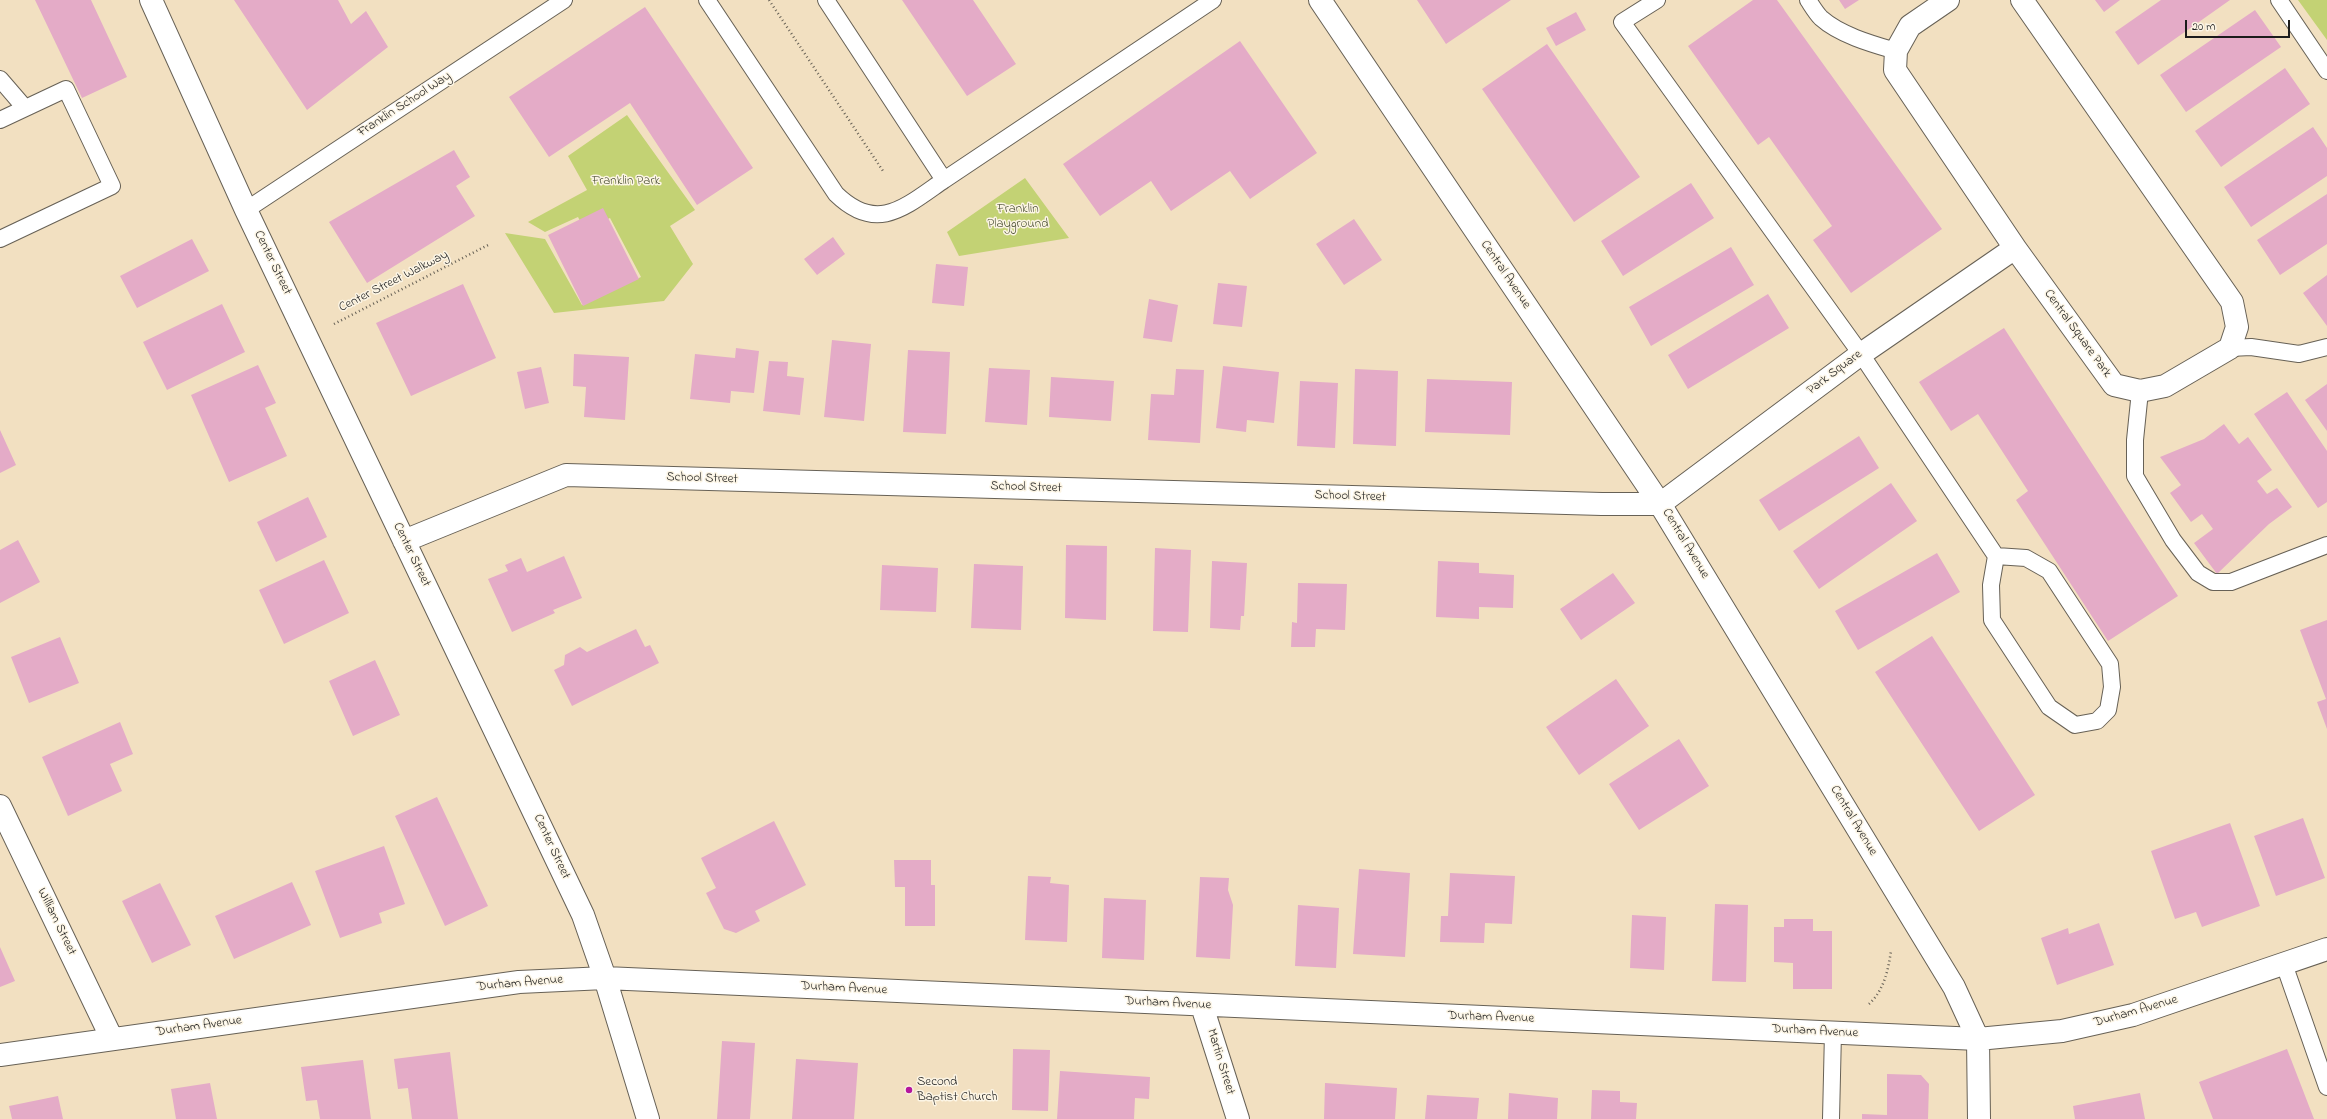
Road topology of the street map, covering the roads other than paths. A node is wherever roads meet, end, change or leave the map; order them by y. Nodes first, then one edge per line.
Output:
1 (151, 0) edge
2 (564, 0) edge
3 (707, 0) edge
4 (826, 0) edge
5 (1213, 0) edge
6 (1320, 0) edge
7 (1657, 0) edge
8 (1808, 0) edge
9 (1948, 0) edge
10 (2022, 0) edge
11 (2279, 0) edge
12 (1896, 51) junction
13 (2327, 71) edge
14 (0, 79) edge
15 (25, 108) junction
16 (0, 120) edge
17 (944, 180) junction
18 (246, 210) junction
19 (0, 239) edge
20 (2015, 248) junction
21 (2327, 347) edge
22 (2230, 348) junction
23 (1861, 354) junction
24 (2140, 391) junction
25 (1660, 504) junction
26 (404, 540) junction
27 (2327, 546) edge
28 (1996, 556) junction
29 (0, 806) edge
30 (2327, 949) edge
31 (2284, 964) junction
32 (606, 978) junction
33 (1202, 1006) junction
34 (1833, 1032) junction
35 (112, 1039) junction
36 (1978, 1039) junction
37 (0, 1055) edge
38 (2327, 1087) edge
39 (648, 1119) edge
40 (1238, 1119) edge
41 (1831, 1119) edge
42 (1979, 1119) edge

1 - 18 street, Center Street
2 - 18 lane, Franklin School Way
3 - 17 lane
4 - 17 lane
5 - 17 lane
6 - 25 street, Central Avenue
7 - 23 lane
8 - 12 lane
9 - 12 street, Central Square Park
10 - 22 street
11 - 13 lane
12 - 20 street, Central Square Park
14 - 15 lane
15 - 16 lane
15 - 19 lane
18 - 26 street, Center Street
20 - 23 street, Park Square
20 - 24 street, Central Square Park
21 - 22 lane
22 - 24 street, Central Square Park
23 - 25 street, Park Square
23 - 28 lane
24 - 27 lane
25 - 26 street, School Street
25 - 36 street, Central Avenue
26 - 32 street, Center Street
28 - 28 lane
29 - 35 street, William Street
30 - 31 street, Durham Avenue
31 - 36 street, Durham Avenue
31 - 38 lane
32 - 33 street, Durham Avenue
32 - 35 street, Durham Avenue
32 - 39 street, Center Street
33 - 34 street, Durham Avenue
33 - 40 street, Martin Street
34 - 36 street, Durham Avenue
34 - 41 lane
35 - 37 street, Durham Avenue
36 - 42 street, Central Avenue

